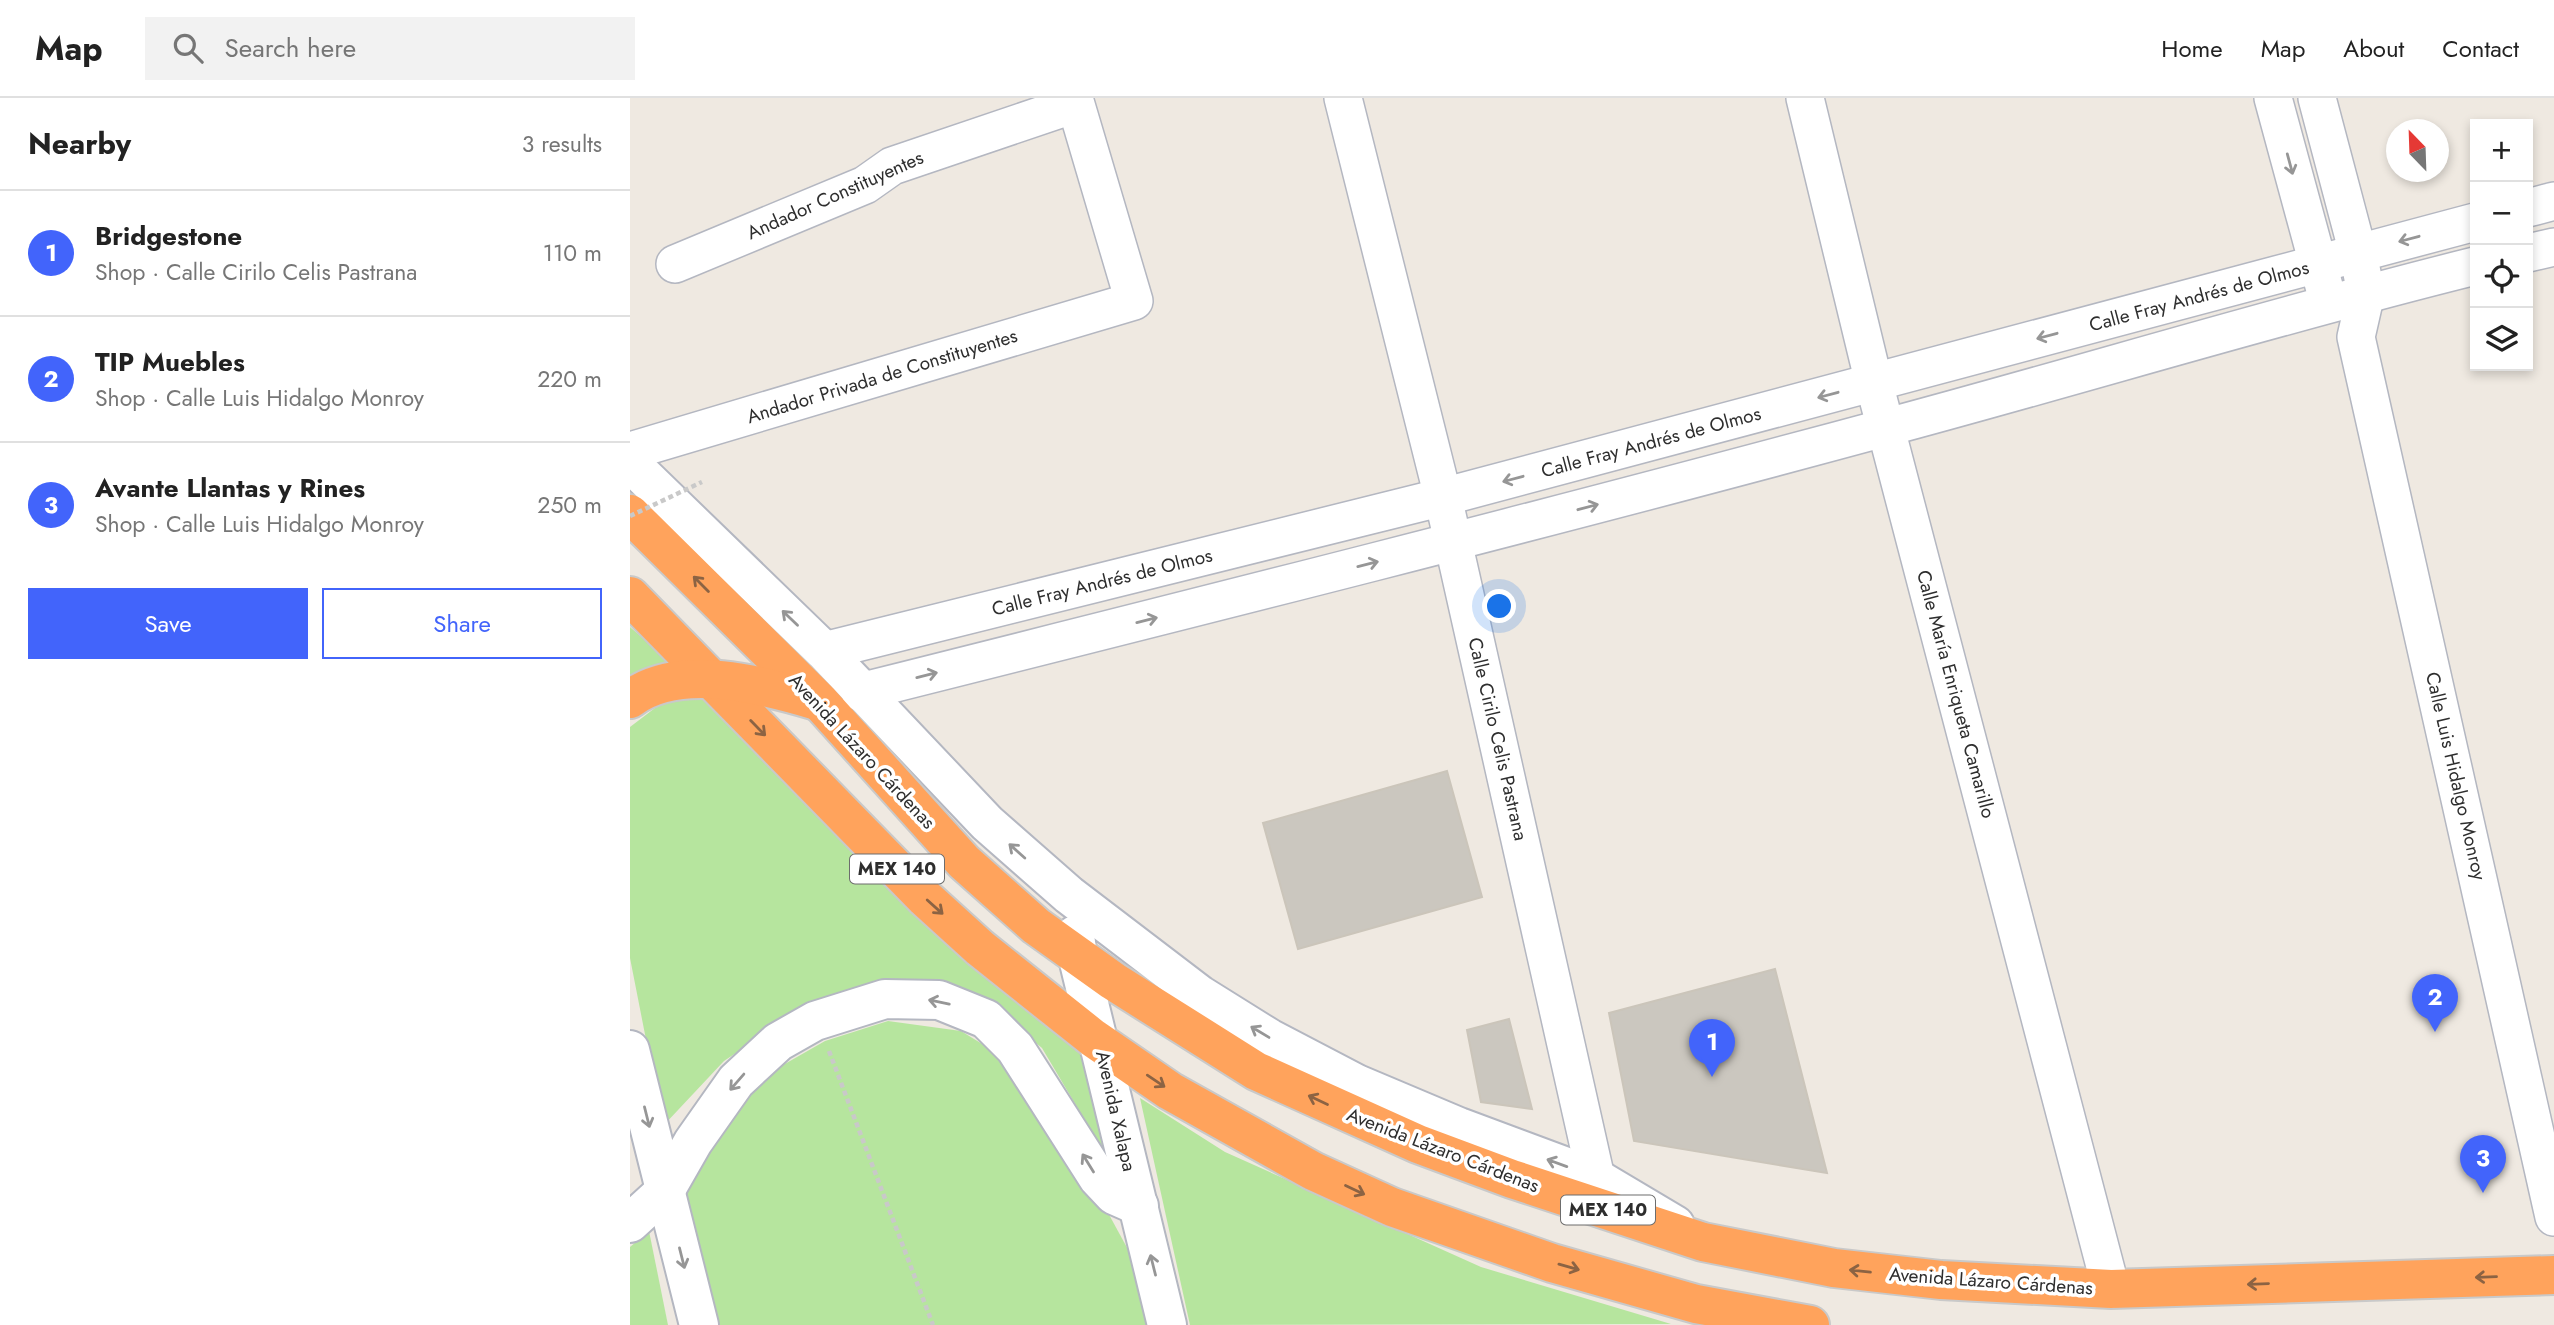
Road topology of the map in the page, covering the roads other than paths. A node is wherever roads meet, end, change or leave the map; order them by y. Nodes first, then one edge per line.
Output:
1 (1343, 98) edge
2 (1805, 98) edge
3 (2273, 98) edge
4 (2317, 98) edge
5 (1075, 101) edge
6 (2554, 201) edge
7 (2533, 207) edge
8 (2470, 223) edge
9 (2554, 247) edge
10 (2533, 252) edge
11 (2358, 253) junction
12 (676, 264) dead end
13 (2317, 264) junction
14 (2470, 267) edge
15 (2366, 293) junction
16 (2330, 305) junction
17 (2356, 337) junction
18 (1874, 383) junction
19 (1886, 428) junction
20 (630, 451) edge
21 (630, 463) edge
22 (1444, 497) junction
23 (630, 515) edge
24 (1453, 542) junction
25 (630, 596) edge
26 (824, 651) junction
27 (710, 679) junction
28 (860, 692) junction
29 (630, 699) edge
30 (819, 701) junction
31 (1069, 895) junction
32 (1079, 958) junction
33 (1100, 1042) junction
34 (630, 1050) edge
35 (2542, 1098) edge
36 (1597, 1178) junction
37 (665, 1191) junction
38 (1139, 1206) junction
39 (2554, 1217) edge
40 (630, 1223) edge
41 (1703, 1242) junction
42 (2554, 1275) edge
43 (2111, 1289) junction
44 (699, 1325) edge
45 (1167, 1325) edge
46 (1810, 1325) edge

1 - 22 street, Calle Cirilo Celis Pastrana
2 - 18 street, Calle María Enriqueta Camarillo
3 -> 13 street, Calle Luis Hidalgo Monroy
4 - 11 street, Calle Luis Hidalgo Monroy
5 - 12 street, Andador Constituyentes
5 - 20 street, Andador Privada de Constituyentes
6 - 7 street
8 -> 11 street, Calle Fray Andrés de Olmos
9 - 10 street
11 - 13 street, Calle Fray Andrés de Olmos
11 - 15 street, Calle Luis Hidalgo Monroy
13 - 16 street, Calle Luis Hidalgo Monroy
13 -> 18 street, Calle Fray Andrés de Olmos
14 - 15 street
15 - 16 street
15 - 17 street, Calle Luis Hidalgo Monroy
16 - 17 street, Calle Luis Hidalgo Monroy
16 - 19 street
17 - 35 street, Calle Luis Hidalgo Monroy
18 - 19 street, Calle María Enriqueta Camarillo
18 -> 22 street, Calle Fray Andrés de Olmos
24 -> 19 street
19 - 43 street, Calle María Enriqueta Camarillo
26 -> 21 main road
22 - 24 street, Calle Cirilo Celis Pastrana
22 - 26 street, Calle Fray Andrés de Olmos
30 -> 23 highway, Avenida Lázaro Cárdenas / MEX 140
28 -> 24 street
24 - 36 street, Calle Cirilo Celis Pastrana
25 - 27 highway, MEX 140
26 - 28 main road
27 - 29 highway
27 - 30 highway
27 -> 33 highway, MEX 140
31 -> 28 main road
30 - 32 highway, Avenida Lázaro Cárdenas / MEX 140
31 - 32 main road, Avenida Xalapa
36 -> 31 main road
32 - 33 main road, Avenida Xalapa
41 -> 32 highway, Avenida Lázaro Cárdenas / MEX 140
33 - 38 main road, Avenida Xalapa
33 -> 46 highway, MEX 140
34 -> 37 main road
35 - 39 street, Calle Luis Hidalgo Monroy
36 - 41 main road
38 -> 37 main road
37 - 40 main road
37 -> 44 main road
45 -> 38 main road, Avenida Xalapa
43 -> 41 highway, Avenida Lázaro Cárdenas / MEX 140
42 -> 43 highway, Avenida Lázaro Cárdenas / MEX 140

